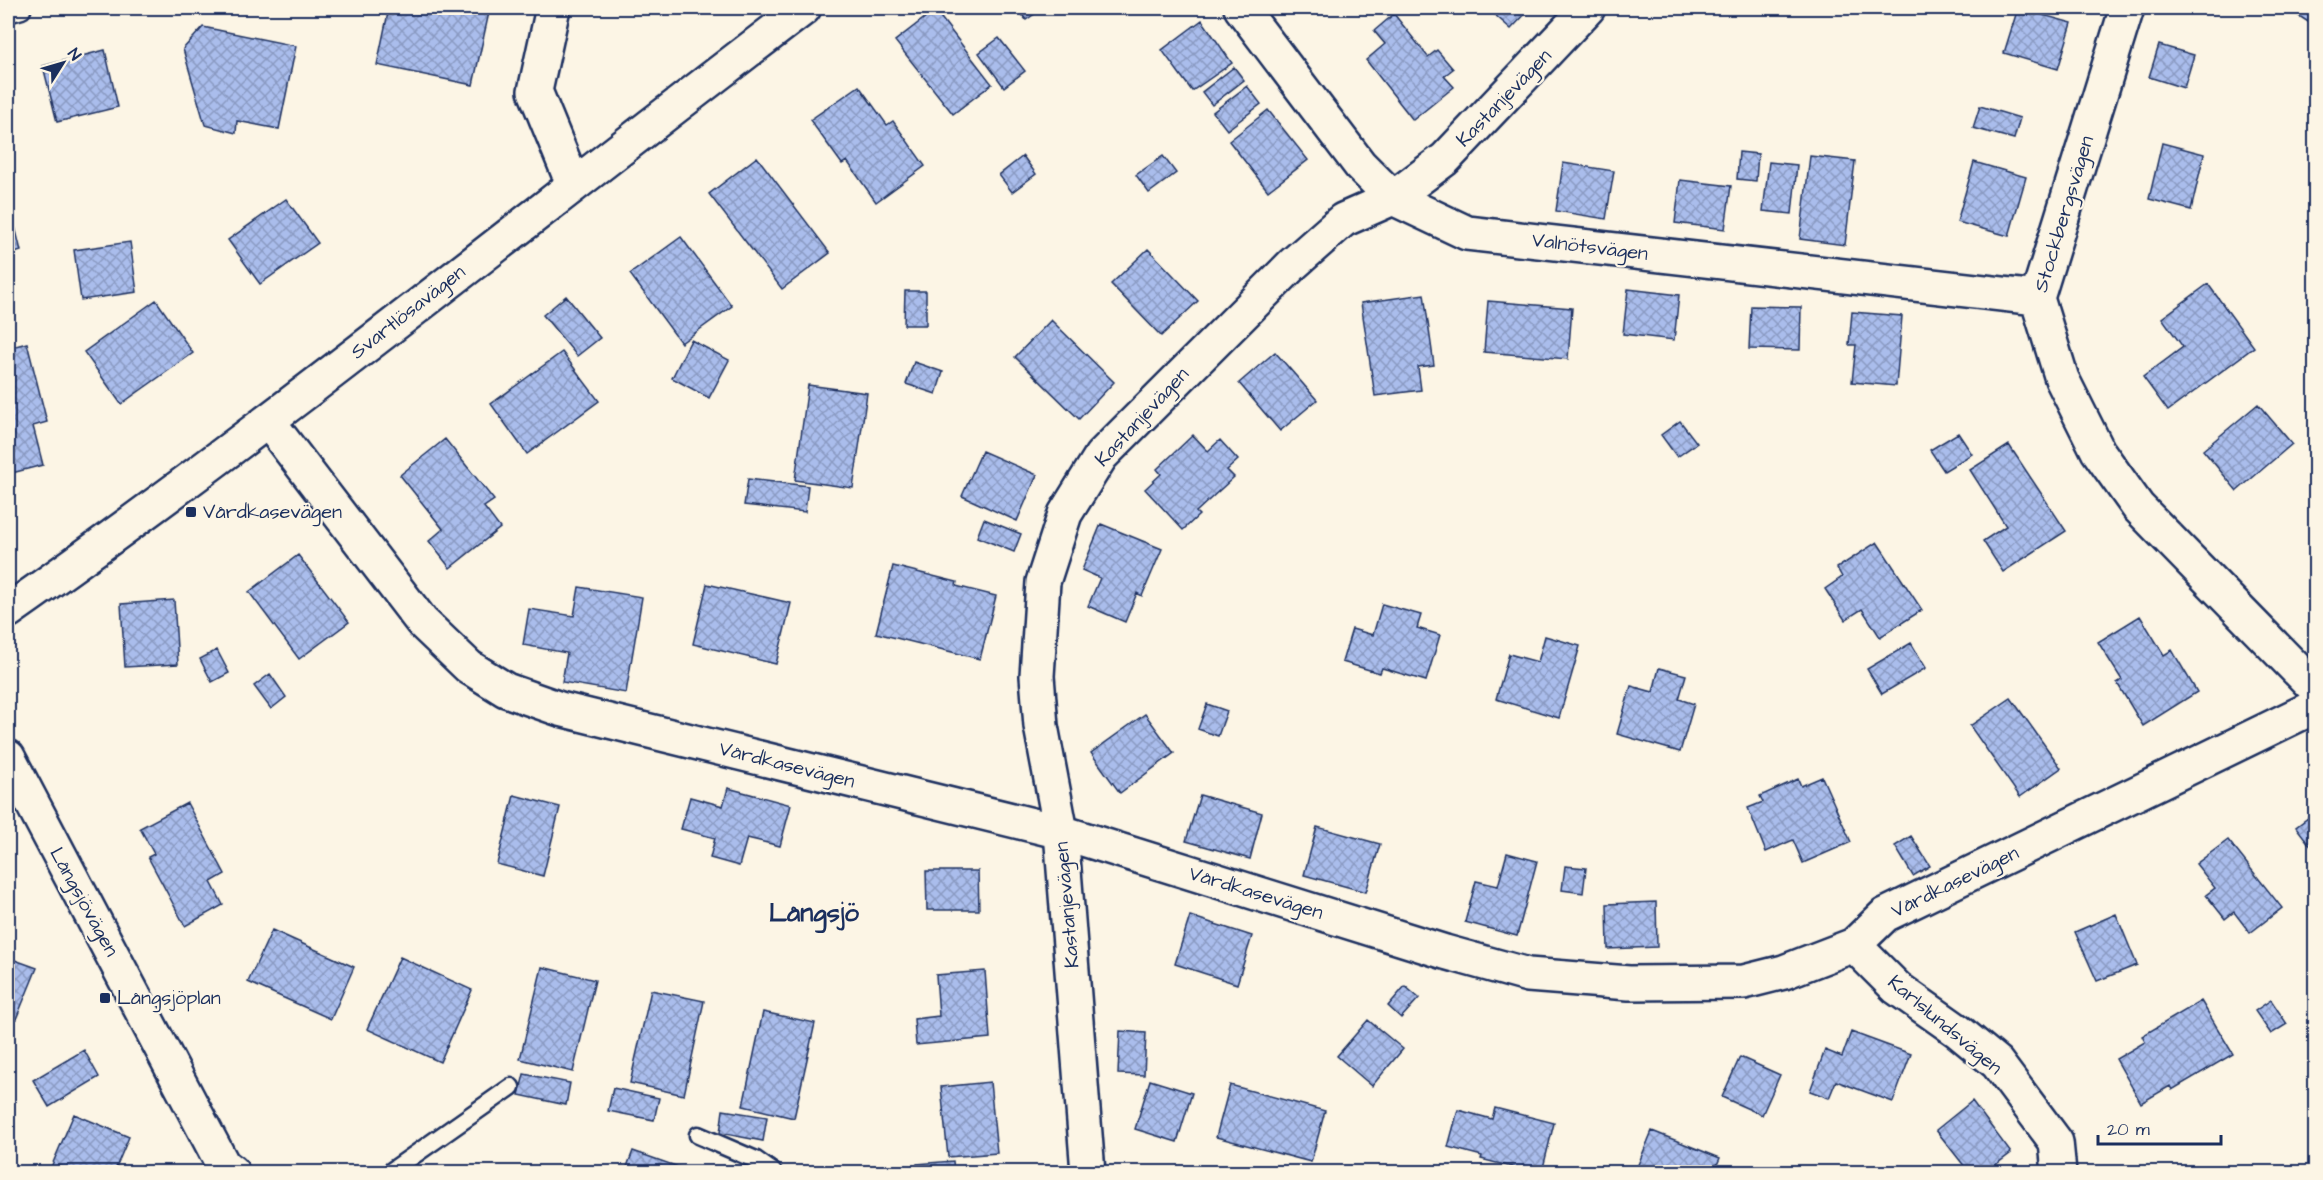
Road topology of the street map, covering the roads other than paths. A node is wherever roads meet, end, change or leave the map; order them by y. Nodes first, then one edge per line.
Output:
1 (553, 8) edge
2 (804, 8) edge
3 (1241, 8) edge
4 (1588, 8) edge
5 (2127, 8) edge
6 (573, 184) junction
7 (1393, 198) junction
8 (2037, 298) junction
9 (268, 421) junction
10 (8, 611) edge
11 (2316, 689) edge
12 (2316, 706) edge
13 (8, 757) edge
14 (1061, 832) junction
15 (1854, 945) junction
16 (511, 1087) dead end
17 (698, 1135) dead end
18 (224, 1170) edge
19 (390, 1173) edge
20 (773, 1173) edge
21 (1088, 1173) edge
22 (2059, 1173) edge

1 - 6 street
2 - 6 street, Svartlösavägen
3 - 7 street, Valnötsvägen
4 - 7 street, Kastanjevägen
5 - 8 street, Stockbergsvägen
6 - 9 street, Svartlösavägen
7 - 8 street, Valnötsvägen
7 - 14 street, Kastanjevägen
8 - 11 street, Stockbergsvägen
9 - 10 street, Svartlösavägen
9 - 14 street, Vårdkasevägen
12 - 15 street, Vårdkasevägen
13 - 18 street, Långsjövägen
14 - 15 street, Vårdkasevägen
14 - 21 street, Kastanjevägen
15 - 22 street, Karlslundsvägen
16 - 19 lane
17 - 20 lane

